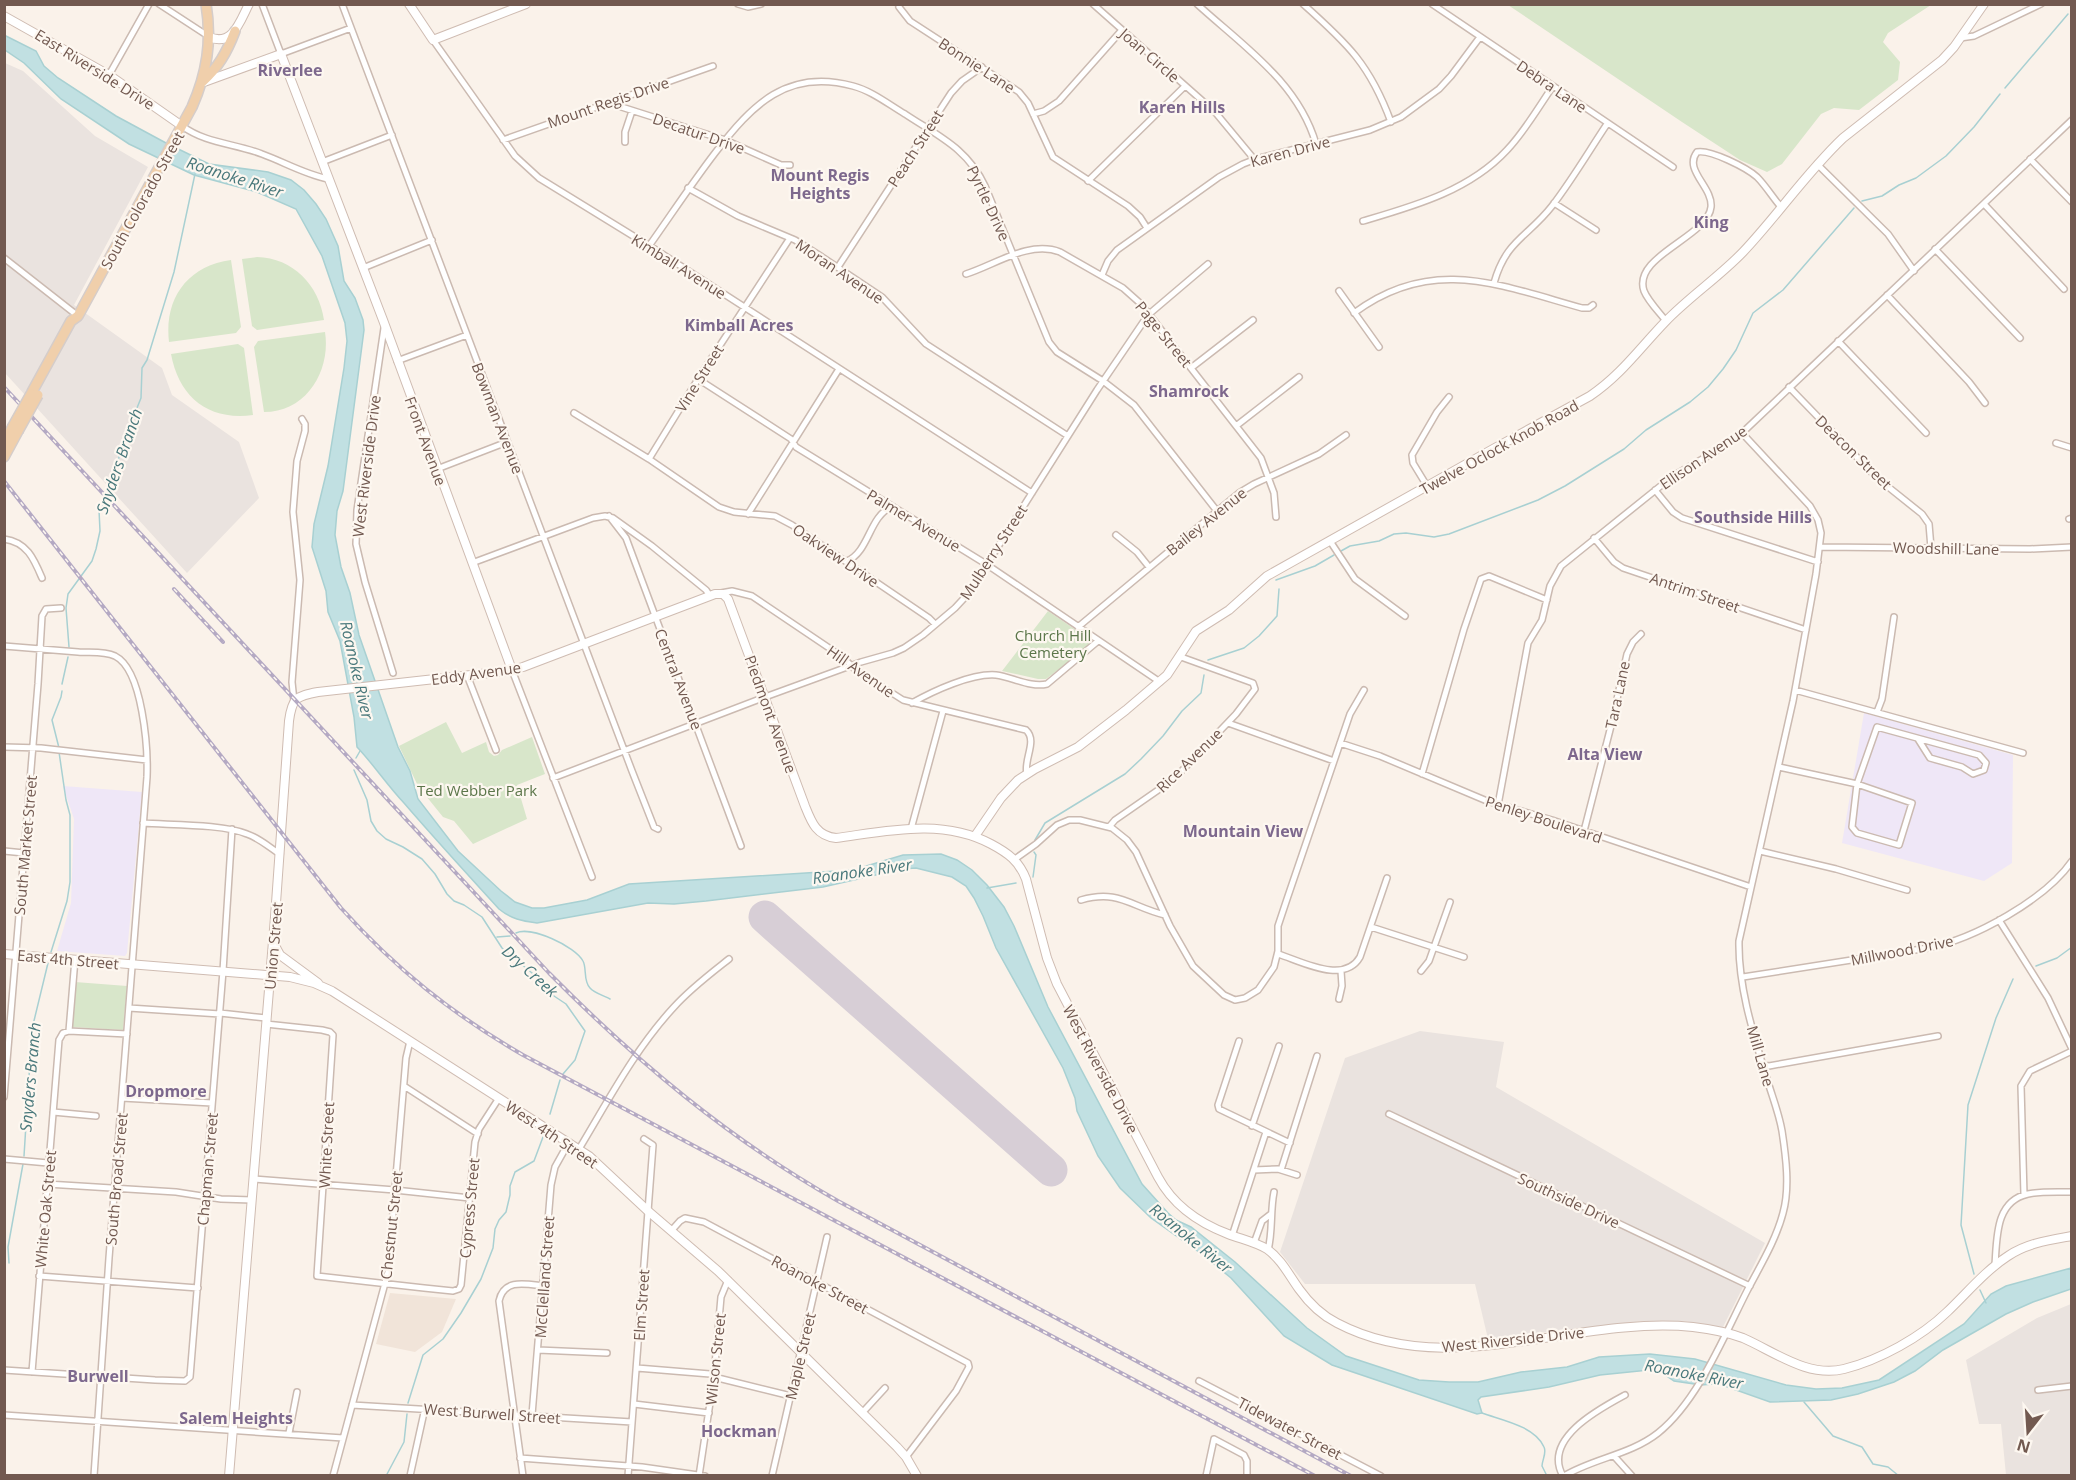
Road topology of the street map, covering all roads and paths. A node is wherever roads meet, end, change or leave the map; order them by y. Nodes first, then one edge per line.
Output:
1 (149, 4) edge
2 (159, 4) edge
3 (206, 4) edge
4 (249, 4) edge
5 (262, 4) edge
6 (342, 4) edge
7 (409, 4) edge
8 (526, 4) edge
9 (738, 4) edge
10 (761, 4) edge
11 (1093, 4) edge
12 (1197, 4) edge
13 (1303, 4) edge
14 (1432, 4) edge
15 (1984, 4) edge
16 (2041, 4) edge
17 (899, 7) dead end
18 (503, 8) edge
19 (4, 16) edge
20 (351, 28) junction
21 (1122, 30) junction
22 (235, 32) junction
23 (209, 37) junction
24 (1480, 37) junction
25 (1960, 38) junction
26 (434, 40) junction
27 (281, 54) junction
28 (713, 66) dead end
29 (982, 67) junction
30 (109, 75) junction
31 (202, 82) junction
32 (1185, 86) junction
33 (1553, 86) junction
34 (607, 103) junction
35 (632, 111) junction
36 (1033, 114) junction
37 (2072, 120) edge
38 (1391, 122) junction
39 (1607, 124) junction
40 (928, 129) junction
41 (180, 130) junction
42 (392, 135) junction
43 (503, 140) junction
44 (725, 140) junction
45 (625, 142) dead end
46 (1316, 144) junction
47 (1254, 159) junction
48 (2030, 159) junction
49 (322, 162) junction
50 (1817, 164) junction
51 (790, 165) dead end
52 (1672, 167) dead end
53 (328, 178) junction
54 (1088, 182) junction
55 (688, 188) junction
56 (2072, 202) edge
57 (1554, 203) junction
58 (1984, 204) junction
59 (1781, 207) junction
60 (1363, 221) dead end
61 (1147, 228) junction
62 (1596, 230) dead end
63 (790, 238) junction
64 (432, 240) junction
65 (649, 246) junction
66 (1935, 249) junction
67 (1013, 256) junction
68 (4, 258) edge
69 (1208, 264) dead end
70 (838, 267) junction
71 (363, 268) junction
72 (1914, 271) junction
73 (966, 274) dead end
74 (1102, 275) junction
75 (1494, 283) junction
76 (2064, 289) dead end
77 (1339, 291) dead end
78 (1887, 295) junction
79 (1593, 305) dead end
80 (744, 307) junction
81 (1354, 313) junction
82 (1149, 315) junction
83 (78, 316) junction
84 (1253, 320) dead end
85 (1666, 321) junction
86 (385, 326) junction
87 (467, 335) junction
88 (2020, 338) dead end
89 (1838, 341) junction
90 (1379, 347) dead end
91 (397, 361) junction
92 (1191, 368) junction
93 (839, 369) junction
94 (1299, 377) dead end
95 (698, 379) junction
96 (1103, 381) junction
97 (1789, 387) junction
98 (1449, 397) dead end
99 (1984, 403) dead end
100 (574, 413) dead end
101 (302, 419) dead end
102 (1236, 426) junction
103 (15, 430) junction
104 (1742, 433) junction
105 (1926, 434) dead end
106 (1346, 435) dead end
107 (1068, 436) junction
108 (507, 442) junction
109 (793, 442) junction
110 (4, 443) edge
111 (2056, 443) dead end
112 (2072, 448) edge
113 (4, 457) edge
114 (649, 459) junction
115 (437, 469) junction
116 (1269, 477) junction
117 (1427, 486) junction
118 (1655, 490) junction
119 (1032, 493) junction
120 (891, 507) junction
121 (1217, 512) junction
122 (748, 514) junction
123 (609, 516) junction
124 (1276, 517) dead end
125 (1116, 535) dead end
126 (544, 536) junction
127 (1594, 538) junction
128 (4, 540) edge
129 (1330, 541) junction
130 (2072, 547) edge
131 (1820, 548) junction
132 (1931, 548) junction
133 (847, 561) junction
134 (1818, 562) junction
135 (472, 563) junction
136 (986, 564) junction
137 (1149, 567) junction
138 (42, 578) dead end
139 (719, 594) junction
140 (710, 596) junction
141 (1547, 600) junction
142 (61, 608) dead end
143 (1405, 616) dead end
144 (656, 617) junction
145 (1894, 617) dead end
146 (935, 624) junction
147 (1078, 627) junction
148 (1806, 630) junction
149 (1641, 634) dead end
150 (1098, 641) junction
151 (585, 645) junction
152 (4, 646) edge
153 (41, 649) junction
154 (1181, 657) junction
155 (851, 666) junction
156 (512, 670) junction
157 (393, 673) dead end
158 (466, 675) junction
159 (1160, 682) junction
160 (1364, 690) dead end
161 (1796, 690) junction
162 (765, 697) junction
163 (294, 701) junction
164 (912, 704) junction
165 (943, 711) junction
166 (1877, 712) junction
167 (1228, 723) junction
168 (696, 724) junction
169 (1918, 739) junction
170 (1340, 743) junction
171 (4, 747) edge
172 (33, 747) junction
173 (496, 750) dead end
174 (625, 751) junction
175 (2023, 753) dead end
176 (147, 759) junction
177 (1334, 761) junction
178 (1779, 767) junction
179 (1027, 774) junction
180 (1422, 774) junction
181 (553, 778) junction
182 (1857, 784) junction
183 (1498, 805) junction
184 (143, 824) junction
185 (1109, 827) junction
186 (911, 828) junction
187 (232, 829) junction
188 (658, 829) dead end
189 (1584, 831) junction
190 (975, 836) junction
191 (741, 846) dead end
192 (4, 851) edge
193 (1760, 851) junction
194 (24, 853) junction
195 (279, 854) junction
196 (1015, 859) junction
197 (2072, 861) edge
198 (592, 877) dead end
199 (1387, 878) dead end
200 (1751, 887) junction
201 (1907, 890) dead end
202 (1081, 900) dead end
203 (1450, 902) dead end
204 (1165, 915) junction
205 (1998, 920) junction
206 (1371, 927) junction
207 (273, 941) junction
208 (1434, 948) junction
209 (4, 954) edge
210 (1278, 954) junction
211 (16, 955) junction
212 (1464, 957) dead end
213 (75, 959) junction
214 (729, 959) dead end
215 (132, 964) junction
216 (223, 971) junction
217 (1341, 971) junction
218 (1421, 971) dead end
219 (270, 975) junction
220 (1743, 977) junction
221 (322, 986) junction
222 (1339, 999) dead end
223 (129, 1008) junction
224 (220, 1014) junction
225 (266, 1021) junction
226 (69, 1031) junction
227 (127, 1034) junction
228 (1938, 1036) dead end
229 (410, 1041) junction
230 (1239, 1041) dead end
231 (1279, 1046) dead end
232 (2072, 1050) edge
233 (1317, 1056) dead end
234 (6, 1057) edge
235 (1763, 1065) junction
236 (404, 1086) junction
237 (4, 1097) edge
238 (122, 1098) junction
239 (499, 1098) junction
240 (213, 1103) junction
241 (53, 1112) junction
242 (1389, 1114) dead end
243 (96, 1116) dead end
244 (1252, 1126) junction
245 (1266, 1132) junction
246 (478, 1134) junction
247 (645, 1138) dead end
248 (569, 1142) junction
249 (1290, 1143) junction
250 (579, 1149) junction
251 (4, 1159) edge
252 (48, 1163) junction
253 (1254, 1170) junction
254 (1281, 1170) junction
255 (1297, 1174) dead end
256 (253, 1179) junction
257 (47, 1184) junction
258 (324, 1185) junction
259 (115, 1188) junction
260 (395, 1190) junction
261 (1274, 1192) dead end
262 (2072, 1192) edge
263 (2024, 1195) junction
264 (205, 1196) junction
265 (470, 1198) junction
266 (252, 1200) junction
267 (648, 1211) junction
268 (1271, 1214) junction
269 (671, 1231) junction
270 (1232, 1236) junction
271 (2072, 1236) edge
272 (827, 1237) dead end
273 (1254, 1243) junction
274 (1268, 1250) junction
275 (1995, 1265) junction
276 (39, 1276) junction
277 (728, 1280) junction
278 (107, 1281) junction
279 (818, 1282) junction
280 (386, 1284) junction
281 (544, 1286) junction
282 (1750, 1286) junction
283 (198, 1288) junction
284 (1726, 1332) junction
285 (538, 1350) junction
286 (801, 1352) junction
287 (607, 1353) dead end
288 (636, 1368) junction
289 (4, 1370) edge
290 (32, 1372) junction
291 (714, 1376) junction
292 (100, 1377) junction
293 (1199, 1381) dead end
294 (2072, 1386) edge
295 (885, 1388) dead end
296 (2038, 1390) dead end
297 (297, 1392) dead end
298 (1625, 1395) dead end
299 (790, 1396) junction
300 (634, 1404) junction
301 (352, 1405) junction
302 (425, 1408) junction
303 (709, 1413) junction
304 (862, 1413) junction
305 (514, 1414) junction
306 (4, 1415) edge
307 (532, 1415) junction
308 (632, 1422) junction
309 (98, 1423) junction
310 (233, 1430) junction
311 (290, 1433) junction
312 (343, 1438) junction
313 (1614, 1456) junction
314 (906, 1457) junction
315 (520, 1458) junction
316 (629, 1466) junction
317 (701, 1475) edge
318 (94, 1476) edge
319 (229, 1476) edge
320 (333, 1476) edge
321 (410, 1476) edge
322 (523, 1476) edge
323 (628, 1476) edge
324 (772, 1476) edge
325 (917, 1476) edge
326 (1206, 1476) edge
327 (1247, 1476) edge
328 (1381, 1476) edge
329 (1563, 1476) edge
330 (1632, 1476) edge

1 - 30 street
2 - 23 street
3 - 23 main road
4 - 22 street
5 - 27 street, Front Avenue
6 - 20 street, Bowman Avenue
7 - 26 street, Kimball Avenue
8 - 18 street
9 - 10 street
11 - 21 street, Joan Circle
12 - 46 street
13 - 38 street
14 - 24 street, Debra Lane
15 - 25 street, Twelve Oclock Knob Road
16 - 25 street
17 - 29 street, Bonnie Lane
18 - 26 street
19 - 30 street, East Riverside Drive
20 - 27 street
20 - 42 street, Bowman Avenue
21 - 32 street, Joan Circle
21 - 36 street
22 - 23 street
22 - 31 main road
23 - 31 main road
24 - 33 street, Debra Lane
24 - 38 street, Karen Drive
25 - 50 street, Twelve Oclock Knob Road
26 - 43 street, Kimball Avenue
27 - 31 street
27 - 49 street, Front Avenue
28 - 34 street, Mount Regis Drive
29 - 36 street, Bonnie Lane
29 - 40 street, Peach Street
30 - 41 street, East Riverside Drive
31 - 41 main road, South Colorado Street
32 - 47 street, Joan Circle
32 - 54 street
33 - 39 street, Debra Lane
33 - 60 street
34 - 35 street, Decatur Drive
34 - 43 street, Mount Regis Drive
35 - 44 street, Decatur Drive
35 - 45 street
36 - 54 street, Bonnie Lane
37 - 48 street, Ellison Avenue
38 - 46 street, Karen Drive
39 - 52 street, Debra Lane
39 - 57 street
40 - 44 street, Pyrtle Drive
40 - 67 street, Pyrtle Drive
40 - 70 street, Peach Street
41 - 53 street
41 - 83 main road, South Colorado Street
42 - 49 street
42 - 64 street, Bowman Avenue
43 - 65 street, Kimball Avenue
44 - 51 street, Decatur Drive
44 - 55 street, Pyrtle Drive
46 - 47 street, Karen Drive
47 - 61 street, Karen Drive
48 - 56 street
48 - 58 street, Ellison Avenue
49 - 53 street, Front Avenue
50 - 59 street, Twelve Oclock Knob Road
50 - 72 street
53 - 71 street, Front Avenue
54 - 61 street, Bonnie Lane
55 - 63 street, Moran Avenue
55 - 65 street, Pyrtle Drive
57 - 62 street
57 - 75 street
58 - 66 street, Ellison Avenue
58 - 76 street
59 - 85 street, Twelve Oclock Knob Road
59 - 85 street
61 - 74 street, Karen Drive
63 - 70 street, Moran Avenue
63 - 80 street, Vine Street
64 - 71 street
64 - 87 street, Bowman Avenue
65 - 80 street, Kimball Avenue
66 - 72 street, Ellison Avenue
66 - 88 street
67 - 73 street, Page Street
67 - 74 street, Page Street
67 - 96 street, Pyrtle Drive
68 - 83 street
69 - 82 street, Mulberry Street
70 - 107 street, Moran Avenue
71 - 86 street, Front Avenue
72 - 78 street, Ellison Avenue
74 - 82 street, Page Street
75 - 79 street
75 - 81 street
77 - 81 street
78 - 89 street, Ellison Avenue
78 - 99 street
80 - 93 street, Kimball Avenue
80 - 95 street, Vine Street
81 - 90 street
82 - 92 street, Page Street
82 - 96 street, Mulberry Street
83 - 103 main road, South Colorado Street, bridge
84 - 92 street
85 - 117 street, Twelve Oclock Knob Road
86 - 91 street, Front Avenue
86 - 157 street, West Riverside Drive
87 - 91 street
87 - 108 street, Bowman Avenue
89 - 97 street, Ellison Avenue
89 - 105 street
91 - 115 street, Front Avenue
92 - 102 street, Page Street
93 - 109 street
93 - 119 street, Kimball Avenue
94 - 102 street
95 - 109 street, Palmer Avenue
95 - 114 street, Vine Street
96 - 107 street, Mulberry Street
96 - 121 street, Pyrtle Drive
97 - 104 street, Ellison Avenue
97 - 132 street, Deacon Street
98 - 117 street
100 - 114 street, Oakview Drive
101 - 163 street, Union Street
102 - 116 street, Page Street
103 - 110 main road, South Colorado Street
103 - 113 main road, South Colorado Street
104 - 118 street, Ellison Avenue
104 - 131 street, Mill Lane
106 - 116 street, Bailey Avenue
107 - 119 street, Mulberry Street
108 - 115 street
108 - 126 street, Bowman Avenue
109 - 120 street, Palmer Avenue
109 - 122 street
111 - 112 street
114 - 122 street, Oakview Drive
115 - 135 street, Front Avenue
116 - 121 street, Bailey Avenue
116 - 124 street, Page Street
117 - 129 street, Twelve Oclock Knob Road
118 - 127 street, Ellison Avenue
118 - 134 street
119 - 136 street, Mulberry Street
120 - 133 street
120 - 136 street, Palmer Avenue
121 - 137 street, Bailey Avenue
122 - 133 street, Oakview Drive
123 - 126 street
123 - 140 street
123 - 144 street, Central Avenue
125 - 137 street
126 - 135 street
126 - 151 street, Bowman Avenue
127 - 141 street, Ellison Avenue
127 - 148 street, Antrim Street
128 - 138 street
129 - 143 street
129 - 154 street, Twelve Oclock Knob Road
130 - 132 street, Woodshill Lane
131 - 132 street, Woodshill Lane
131 - 134 street, Mill Lane
133 - 146 street, Oakview Drive
134 - 148 street, Mill Lane
135 - 156 street, Front Avenue
136 - 146 street, Mulberry Street
136 - 147 street, Palmer Avenue
137 - 147 street, Bailey Avenue
139 - 140 street, Eddy Avenue
139 - 155 street, Hill Avenue
139 - 162 street, Piedmont Avenue
140 - 144 street, Eddy Avenue
141 - 180 street
141 - 183 street, Ellison Avenue
142 - 153 street, South Market Street
144 - 151 street, Eddy Avenue
144 - 168 street, Central Avenue
145 - 166 street
146 - 155 street, Mulberry Street
147 - 150 street, Palmer Avenue
148 - 161 street, Mill Lane
149 - 189 street, Tara Lane
150 - 159 street, Palmer Avenue
150 - 164 street
151 - 156 street, Eddy Avenue
151 - 174 street, Bowman Avenue
152 - 153 street
153 - 172 street, South Market Street
153 - 176 street, South Broad Street
154 - 159 street, Twelve Oclock Knob Road
154 - 167 street, Rice Avenue
155 - 162 street, Mulberry Street
155 - 164 street, Hill Avenue
156 - 158 street, Eddy Avenue
156 - 181 street, Front Avenue
158 - 163 street, Eddy Avenue
158 - 173 street
159 - 179 street, Twelve Oclock Knob Road
160 - 170 street
161 - 166 street
161 - 178 street, Mill Lane
162 - 168 street, Mulberry Street
162 - 186 street, Piedmont Avenue
163 - 195 street, Union Street
164 - 165 street, Hill Avenue
165 - 179 street, Hill Avenue
165 - 186 street
166 - 175 street
167 - 177 street
167 - 185 street, Rice Avenue
168 - 174 street, Mulberry Street
168 - 191 street, Central Avenue
169 - 169 street
169 - 182 street
170 - 177 street
170 - 180 street, Penley Boulevard
171 - 172 street
172 - 176 street
172 - 194 street, South Market Street
174 - 181 street, Mulberry Street
174 - 188 street, Bowman Avenue
176 - 184 street, South Broad Street
177 - 210 street
178 - 182 street
178 - 193 street, Mill Lane
179 - 190 street, Twelve Oclock Knob Road
180 - 183 street, Penley Boulevard
181 - 198 street, Front Avenue
182 - 182 street
183 - 189 street, Penley Boulevard
184 - 187 street
184 - 215 street, South Broad Street
185 - 196 street
185 - 204 street
186 - 190 street
187 - 195 street
187 - 216 street, Chapman Street
189 - 200 street, Penley Boulevard
190 - 196 street
192 - 194 street
193 - 200 street, Mill Lane
193 - 201 street
194 - 211 street, South Market Street
195 - 207 street, Union Street
196 - 270 street, West Riverside Drive
197 - 205 street, Millwood Drive
199 - 206 street
200 - 220 street, Mill Lane
202 - 204 street
203 - 208 street
204 - 210 street
205 - 220 street, Millwood Drive
205 - 232 street
206 - 208 street
206 - 217 street
207 - 219 street, Union Street
207 - 221 street
208 - 212 street
208 - 218 street
209 - 211 street, East 4th Street
210 - 217 street
211 - 213 street, East 4th Street
211 - 234 street, South Market Street
213 - 215 street, East 4th Street
213 - 226 street
214 - 250 street
215 - 216 street, West 4th Street
215 - 223 street, South Broad Street
216 - 219 street, West 4th Street
216 - 224 street, Chapman Street
217 - 222 street
219 - 221 street, West 4th Street
219 - 225 street, Union Street
220 - 235 street, Mill Lane
221 - 229 street, West 4th Street
223 - 224 street
223 - 227 street, South Broad Street
224 - 225 street
224 - 240 street, Chapman Street
225 - 256 street, Union Street
225 - 258 street, White Street
226 - 227 street
226 - 241 street, White Oak Street
227 - 238 street, South Broad Street
228 - 235 street
229 - 236 street, Chestnut Street
229 - 239 street, West 4th Street
230 - 244 street
231 - 244 street
232 - 263 street
233 - 249 street
234 - 237 street, South Market Street
235 - 282 street, Mill Lane
236 - 246 street
236 - 260 street, Chestnut Street
238 - 240 street
238 - 259 street, South Broad Street
239 - 246 street, Cypress Street
239 - 248 street, West 4th Street
240 - 264 street, Chapman Street
241 - 243 street
241 - 252 street, White Oak Street
242 - 282 street, Southside Drive
244 - 245 street
245 - 249 street
245 - 253 street
246 - 265 street, Cypress Street
247 - 267 street, Elm Street
248 - 250 street, West 4th Street
248 - 281 street, McClelland Street
249 - 254 street
250 - 267 street, West 4th Street
251 - 252 street
252 - 257 street, White Oak Street
253 - 254 street
253 - 270 street
254 - 255 street
256 - 258 street
256 - 266 street, Union Street
257 - 259 street
257 - 276 street, White Oak Street
258 - 260 street
258 - 280 street, White Street
259 - 264 street
259 - 278 street, South Broad Street
260 - 265 street
260 - 280 street, Chestnut Street
261 - 268 street
262 - 263 street
263 - 275 street
264 - 266 street
264 - 283 street, Chapman Street
265 - 280 street, Cypress Street
266 - 310 street, Union Street
267 - 269 street, West 4th Street
267 - 288 street, Elm Street
268 - 273 street
268 - 274 street
269 - 277 street, West 4th Street
269 - 279 street, Roanoke Street
270 - 273 street, West Riverside Drive
271 - 275 street, West Riverside Drive
272 - 279 street, Maple Street
273 - 274 street, West Riverside Drive
274 - 284 street, West Riverside Drive
275 - 284 street, West Riverside Drive
276 - 278 street
276 - 290 street, White Oak Street
277 - 286 street, West 4th Street
277 - 291 street, Wilson Street
278 - 283 street
278 - 292 street, South Broad Street
279 - 286 street, Maple Street
279 - 314 street, Roanoke Street
280 - 301 street, Chestnut Street
281 - 285 street, McClelland Street
281 - 305 street
282 - 284 street, Mill Lane
283 - 292 street, Chapman Street
284 - 313 street, Mill Lane
285 - 287 street
285 - 307 street, McClelland Street
286 - 299 street, Maple Street
286 - 304 street, West 4th Street
288 - 291 street
288 - 300 street, Elm Street
289 - 290 street
290 - 292 street
291 - 299 street
291 - 303 street, Wilson Street
292 - 309 street, South Broad Street
293 - 328 street, Tidewater Street
294 - 296 street
295 - 304 street
297 - 311 street
298 - 329 street
299 - 324 street, Maple Street
300 - 303 street
300 - 308 street, Elm Street
301 - 302 street, West Burwell Street
301 - 312 street, Chestnut Street
302 - 305 street, West Burwell Street
302 - 321 street
303 - 317 street, Wilson Street
304 - 314 street, West 4th Street
305 - 307 street, West Burwell Street
305 - 315 street
306 - 309 street
307 - 308 street, West Burwell Street
308 - 316 street, Elm Street
309 - 310 street
309 - 318 street, South Broad Street
310 - 311 street
310 - 319 street, Union Street
311 - 312 street
312 - 320 street, Chestnut Street
313 - 329 street, Mill Lane
313 - 330 street
314 - 325 street, West 4th Street
315 - 316 street
315 - 322 street
316 - 317 street
316 - 323 street, Elm Street
326 - 327 street

